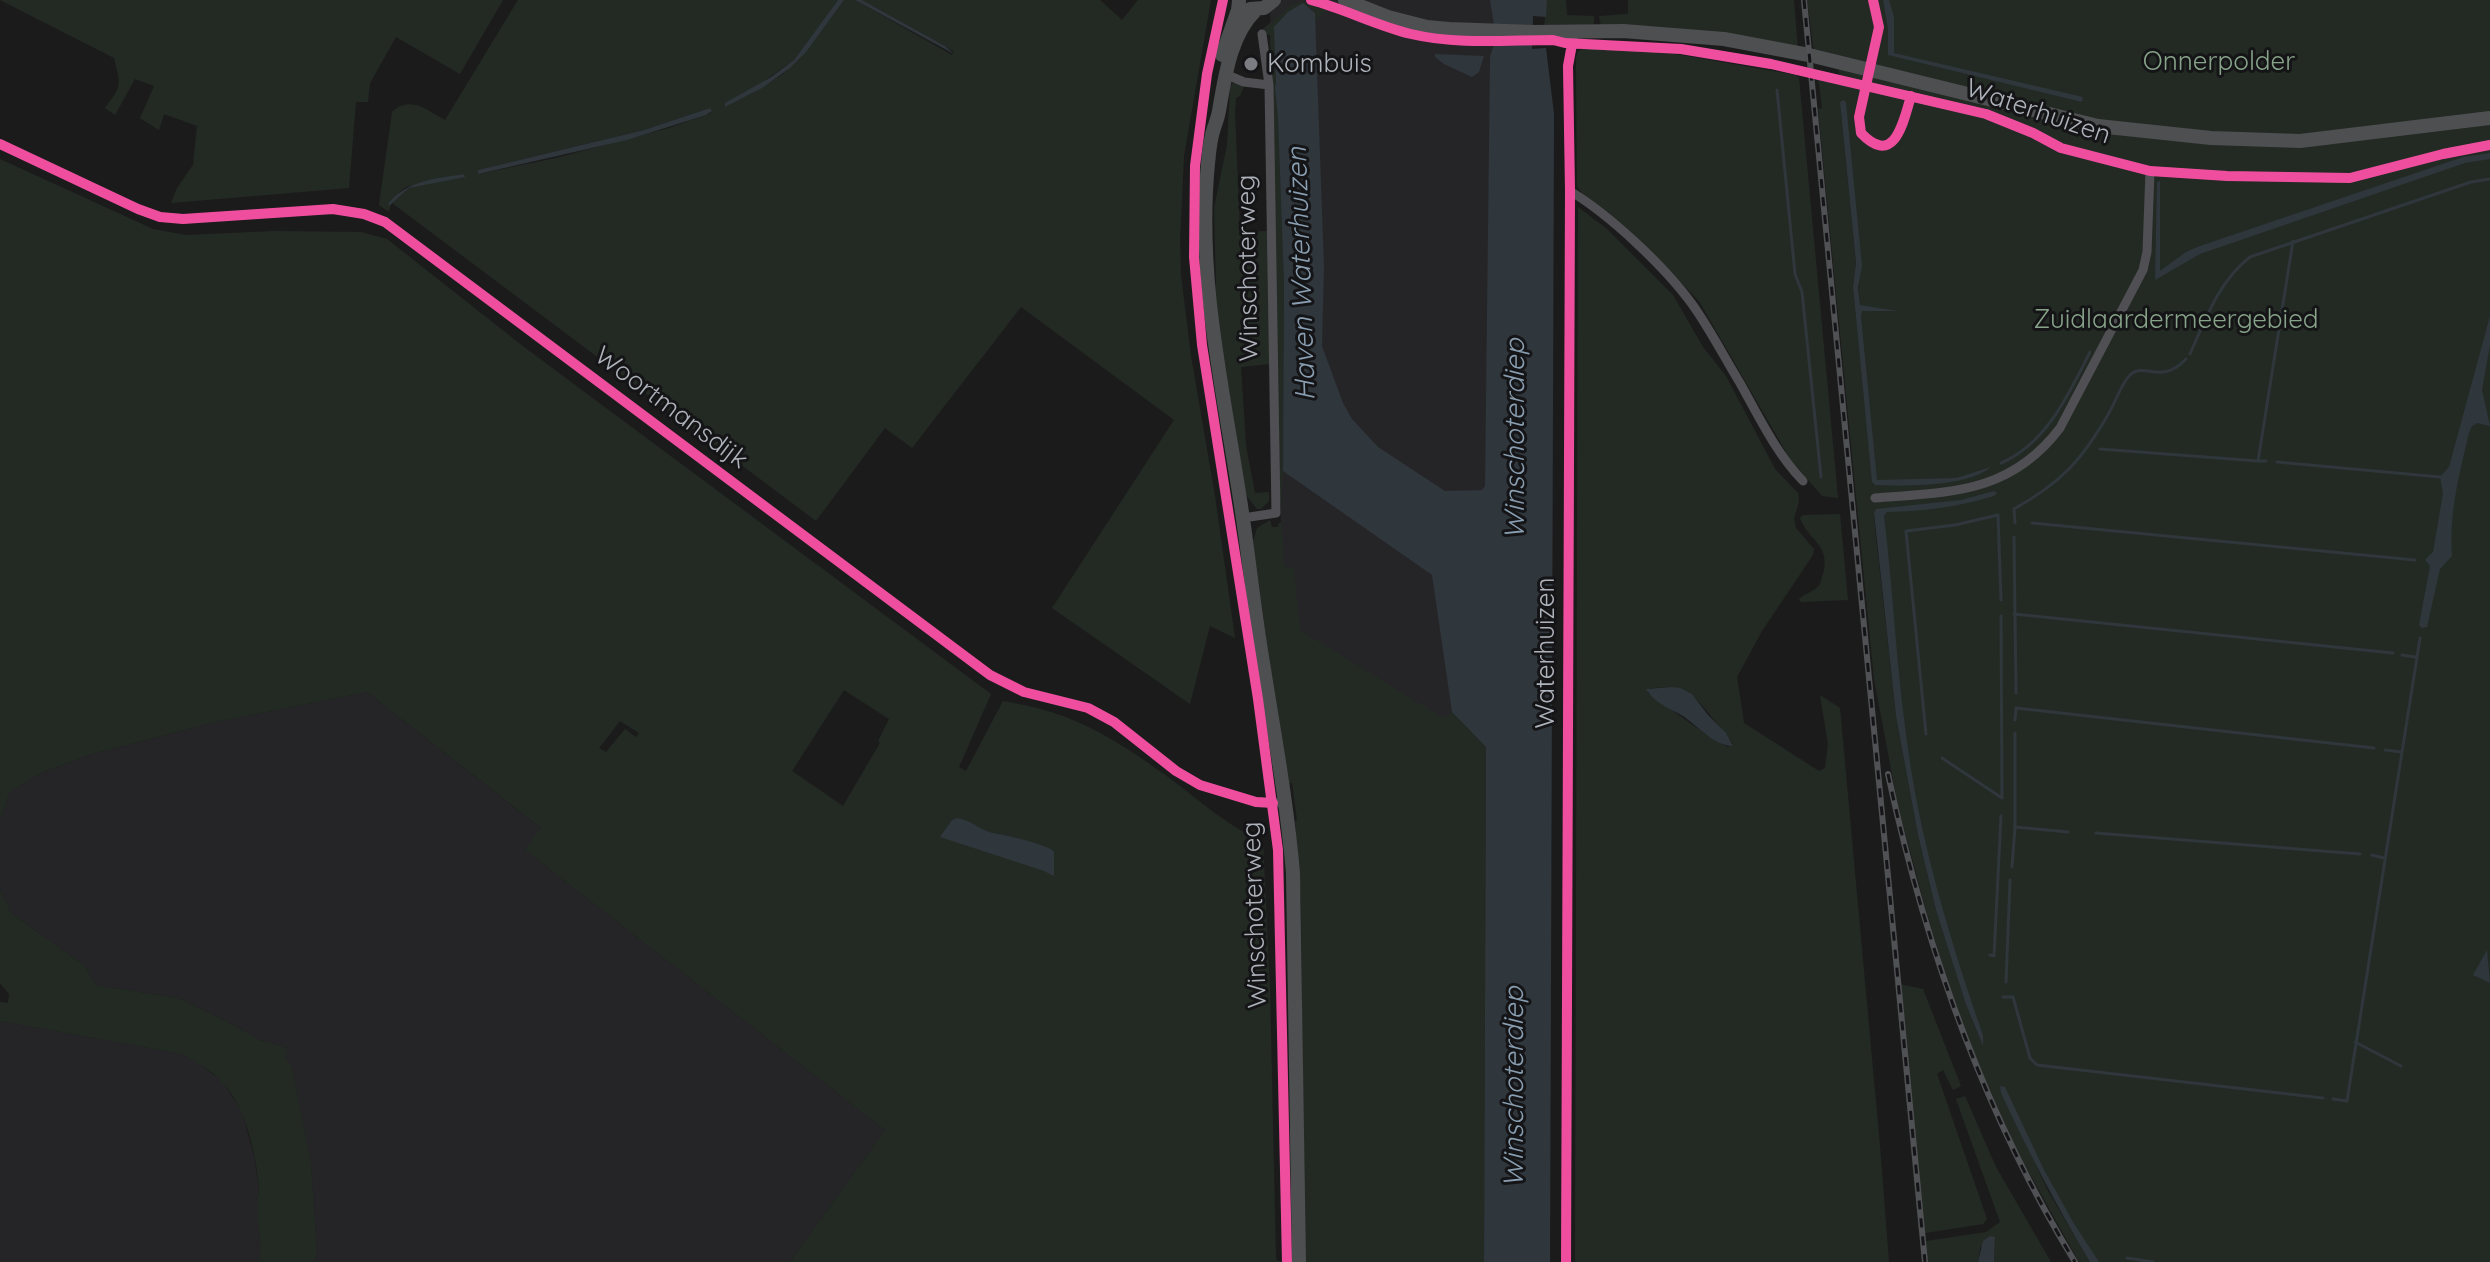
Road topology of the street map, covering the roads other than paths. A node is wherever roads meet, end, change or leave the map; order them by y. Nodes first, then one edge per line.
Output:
1 (1274, 0) edge
2 (1345, 0) edge
3 (1238, 1) edge
4 (1256, 10) junction
5 (1262, 34) dead end
6 (1573, 38) junction
7 (1225, 74) junction
8 (1269, 85) junction
9 (2490, 118) edge
10 (1213, 130) junction
11 (0, 144) edge
12 (2490, 145) edge
13 (2150, 171) junction
14 (1570, 191) junction
15 (1803, 481) dead end
16 (1875, 498) dead end
17 (1243, 518) junction
18 (1286, 803) junction
19 (1299, 1262) edge
20 (1566, 1262) edge

1 - 4 main road
2 - 6 main road, Waterhuizen
3 - 4 main road
3 - 10 main road, Winschoterweg
4 - 7 main road, Winschoterweg
5 - 8 street, Winschoterweg
6 - 9 main road, Waterhuizen
6 - 13 street, Waterhuizen
6 - 14 street, Waterhuizen
7 - 8 street
7 - 10 main road, Winschoterweg
8 - 17 street, Winschoterweg
10 - 17 main road, Winschoterweg
11 - 18 street, Woortmansdijk
12 - 13 street, Waterhuizen
13 - 16 street
14 - 15 street
14 - 20 street, Waterhuizen
17 - 18 main road, Winschoterweg
18 - 19 main road, Winschoterweg

